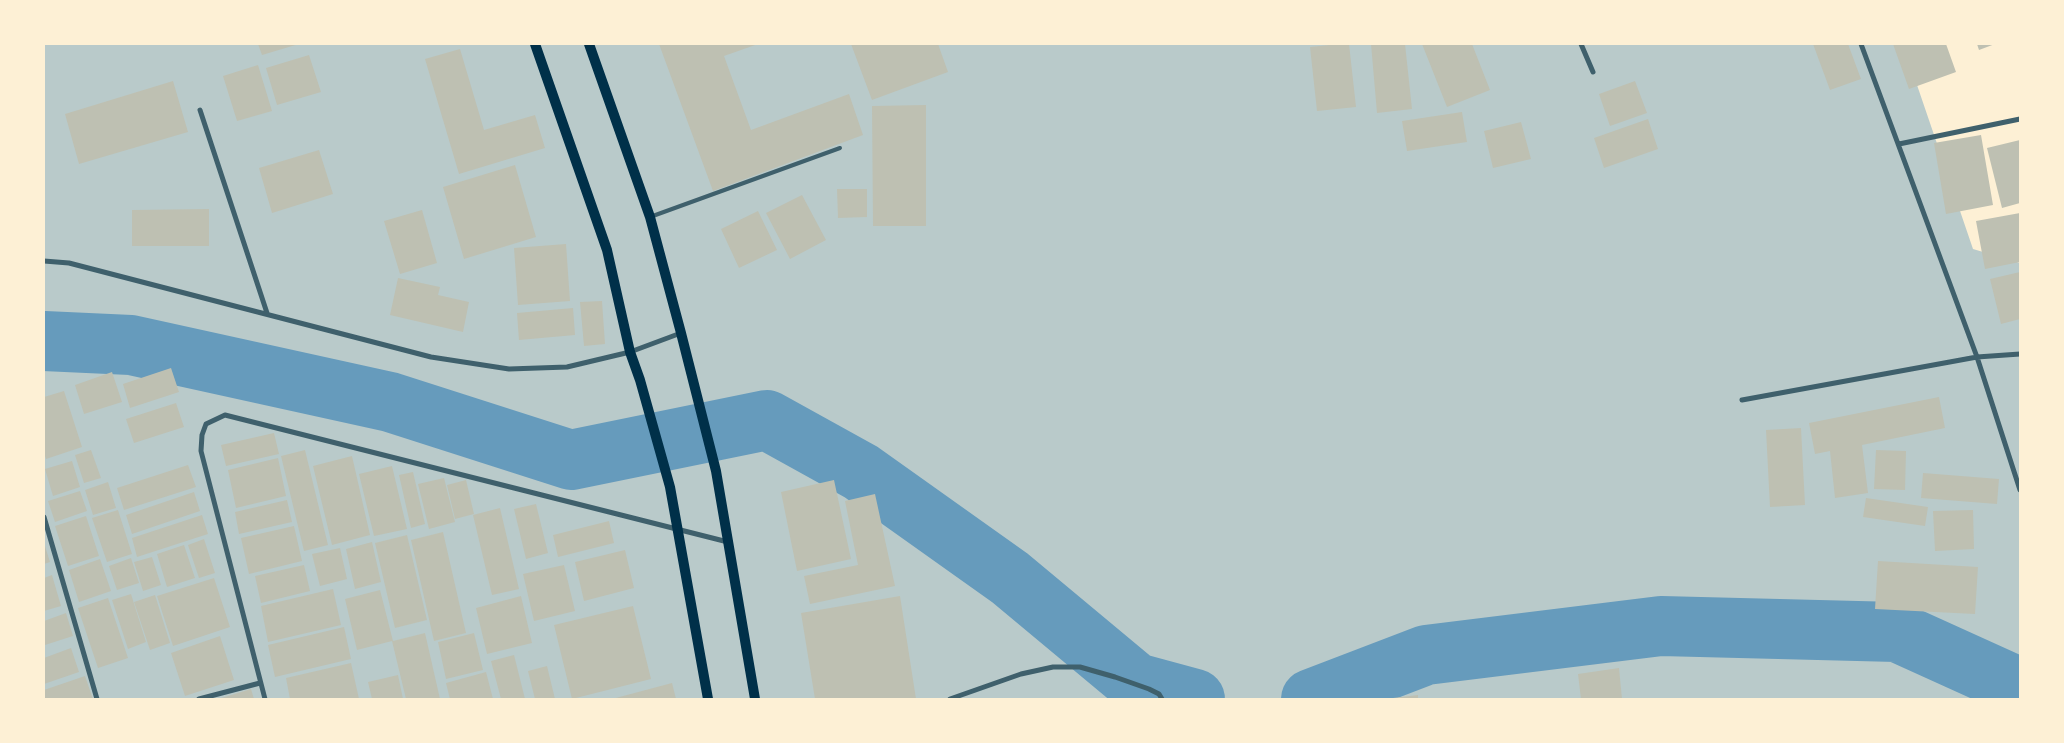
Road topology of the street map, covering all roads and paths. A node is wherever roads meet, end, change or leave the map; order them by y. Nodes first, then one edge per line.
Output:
1 (535, 44) edge
2 (589, 44) edge
3 (1581, 44) edge
4 (1861, 44) edge
5 (1593, 72) dead end
6 (200, 110) dead end
7 (2020, 119) edge
8 (1899, 144) junction
9 (840, 148) dead end
10 (650, 217) junction
11 (44, 261) edge
12 (267, 313) junction
13 (681, 333) junction
14 (630, 352) junction
15 (2020, 354) edge
16 (1977, 357) junction
17 (1742, 400) dead end
18 (2020, 490) edge
19 (44, 518) edge
20 (678, 530) junction
21 (728, 542) junction
22 (260, 683) junction
23 (97, 699) edge
24 (199, 699) edge
25 (265, 699) edge
26 (708, 699) edge
27 (755, 699) edge
28 (950, 699) edge
29 (1162, 699) edge

1 - 14 main road
2 - 10 main road
3 - 5 street
4 - 8 street
6 - 12 street
7 - 8 street
8 - 16 street
9 - 10 lane
10 - 13 main road
11 - 12 street
12 - 14 street
13 - 14 street
13 - 21 main road
14 - 20 main road
15 - 16 street
16 - 17 street
16 - 18 street
19 - 23 street
20 - 21 street
20 - 22 street
20 - 26 main road
21 - 27 main road
22 - 24 street
22 - 25 street
28 - 29 street

